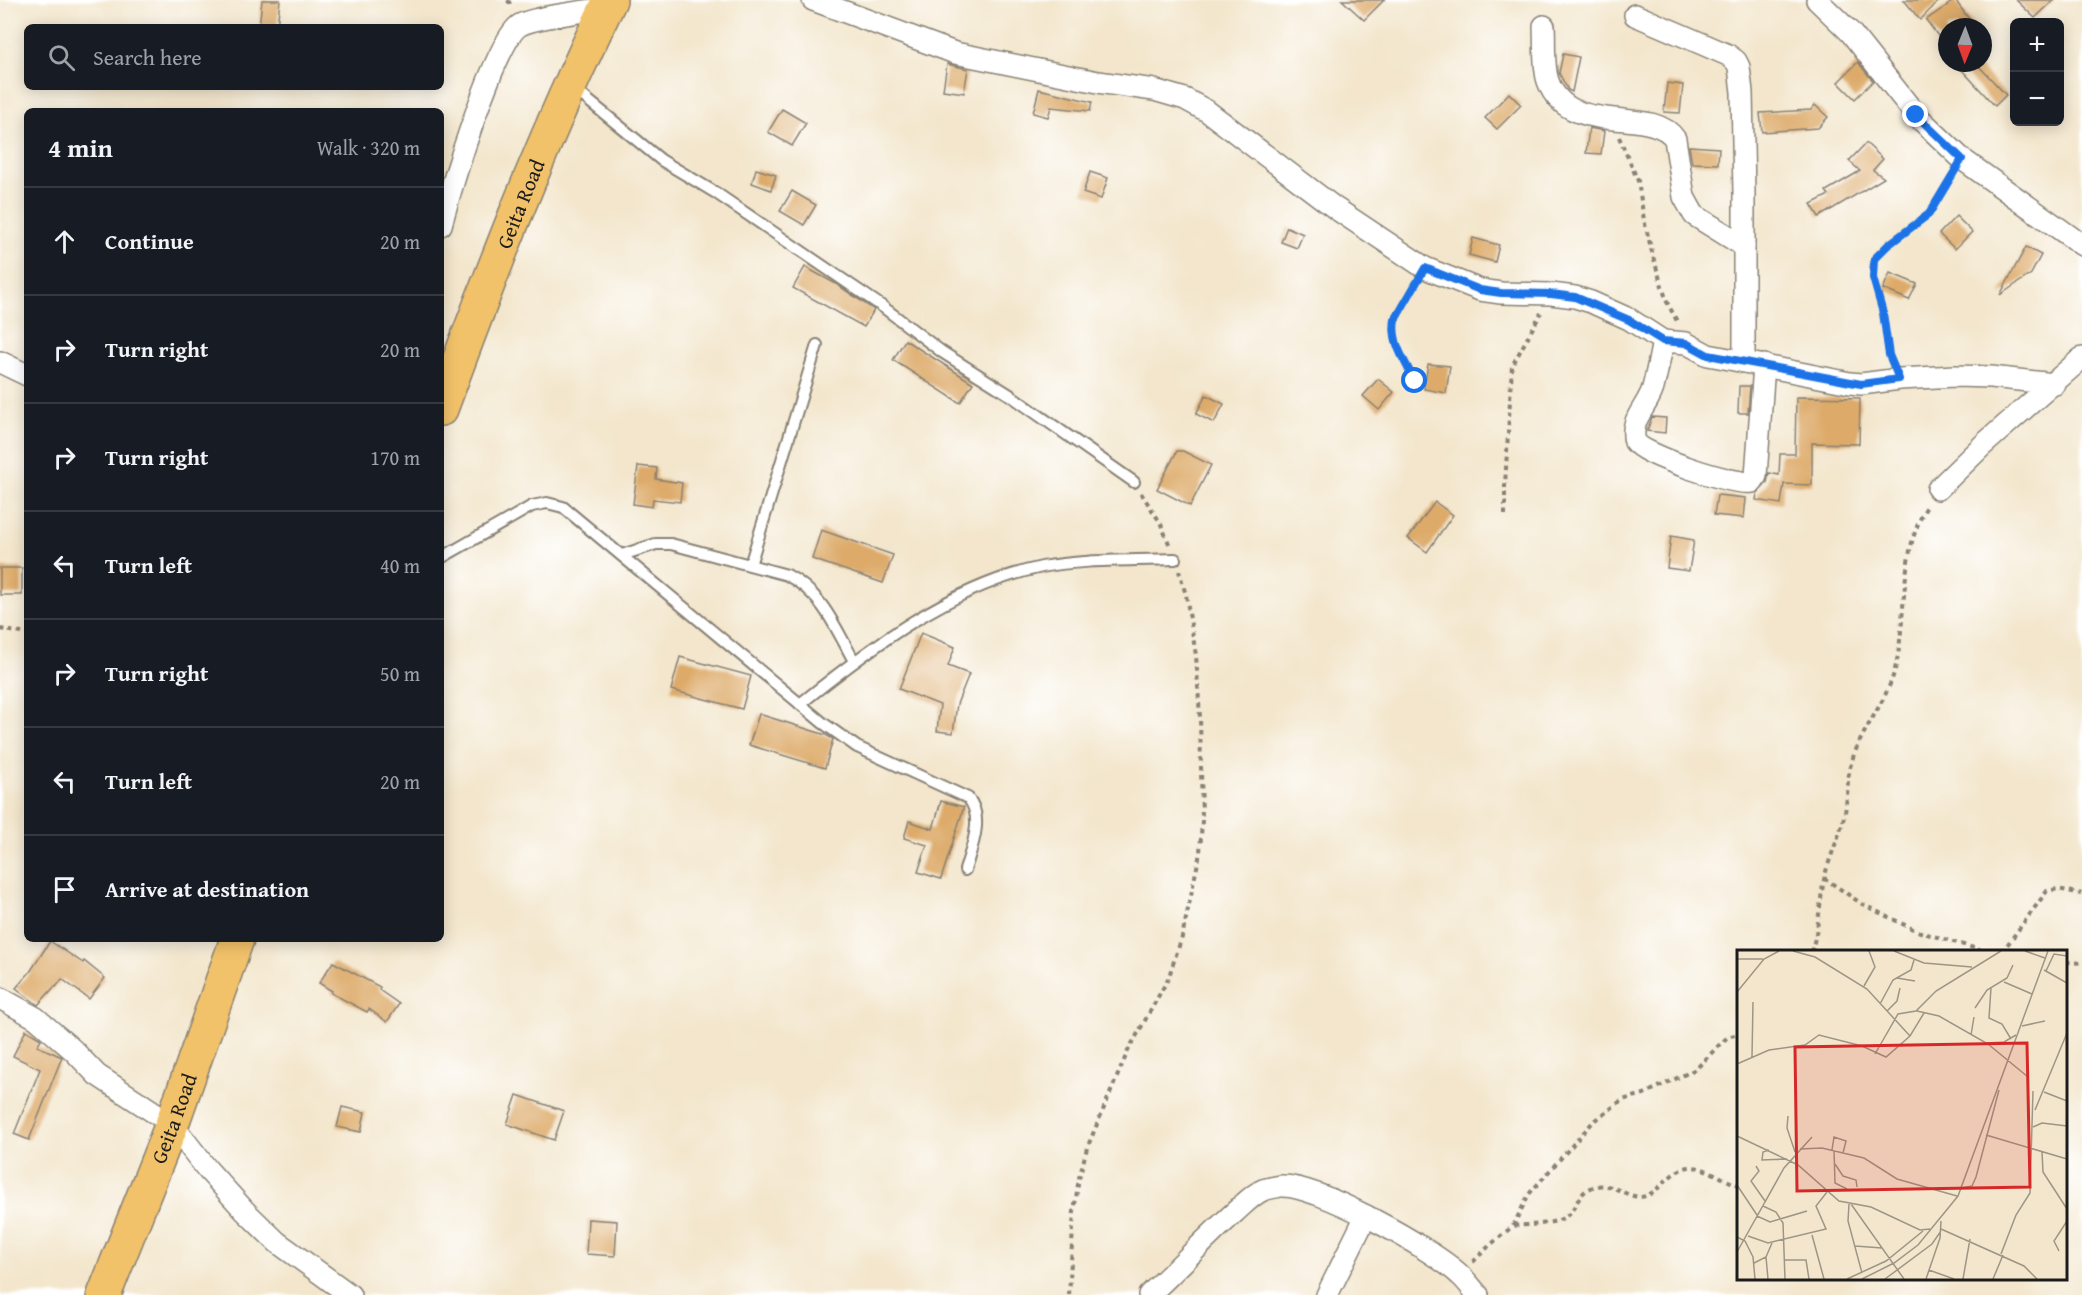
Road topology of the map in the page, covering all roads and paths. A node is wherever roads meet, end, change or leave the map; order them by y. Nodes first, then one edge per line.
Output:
1 (813, 0) edge
2 (1817, 0) edge
3 (608, 4) edge
4 (1635, 15) dead end
5 (1544, 26) dead end
6 (570, 86) junction
7 (1611, 119) junction
8 (1962, 159) junction
9 (444, 216) edge
10 (2082, 245) edge
11 (1744, 246) junction
12 (1425, 268) junction
13 (1551, 294) junction
14 (1663, 341) junction
15 (1686, 343) junction
16 (818, 345) dead end
17 (2082, 358) edge
18 (0, 362) edge
19 (1754, 364) junction
20 (24, 374) edge
21 (1899, 379) junction
22 (1415, 381) dead end
23 (2055, 384) junction
24 (444, 401) edge
25 (1134, 482) joint
26 (1938, 489) joint
27 (1505, 515) dead end
28 (622, 555) junction
29 (444, 556) edge
30 (1175, 559) junction
31 (750, 565) junction
32 (0, 629) edge
33 (24, 633) edge
34 (854, 661) junction
35 (800, 704) junction
36 (965, 870) dead end
37 (1824, 878) junction
38 (2082, 894) edge
39 (236, 942) edge
40 (1973, 949) edge
41 (1811, 950) edge
42 (2003, 950) edge
43 (2067, 962) edge
44 (2082, 963) edge
45 (0, 998) edge
46 (1737, 1034) edge
47 (172, 1124) junction
48 (1737, 1185) edge
49 (1366, 1216) junction
50 (1513, 1226) junction
51 (1461, 1275) junction
52 (104, 1295) edge
53 (350, 1295) edge
54 (1068, 1295) edge
55 (1149, 1295) edge
56 (1327, 1295) edge
57 (1478, 1295) edge

1 - 12 street
2 - 8 street
3 - 6 highway, Geita Road
3 - 9 street
4 - 11 street
5 - 7 street
6 - 24 highway, Geita Road
6 - 25 lane
7 - 11 street
7 - 15 path
8 - 10 street
8 - 21 path
11 - 19 street
12 - 13 street
12 - 22 path
13 - 14 street
13 - 27 path
14 - 15 street
14 - 19 street
15 - 19 street
16 - 31 lane
17 - 23 street
18 - 20 street
19 - 21 street
21 - 23 street
23 - 26 street
25 - 30 path
26 - 37 path
28 - 29 lane
28 - 31 lane
28 - 35 lane
30 - 34 lane
30 - 54 path
31 - 34 lane
32 - 33 path
34 - 35 lane
35 - 36 lane
37 - 40 path
37 - 41 path
38 - 42 path
39 - 47 highway, Geita Road
43 - 44 path
45 - 47 street
46 - 50 path
47 - 52 highway, Geita Road
47 - 53 street
48 - 50 path
49 - 51 street
49 - 55 street
49 - 56 street
50 - 51 path
51 - 57 street

